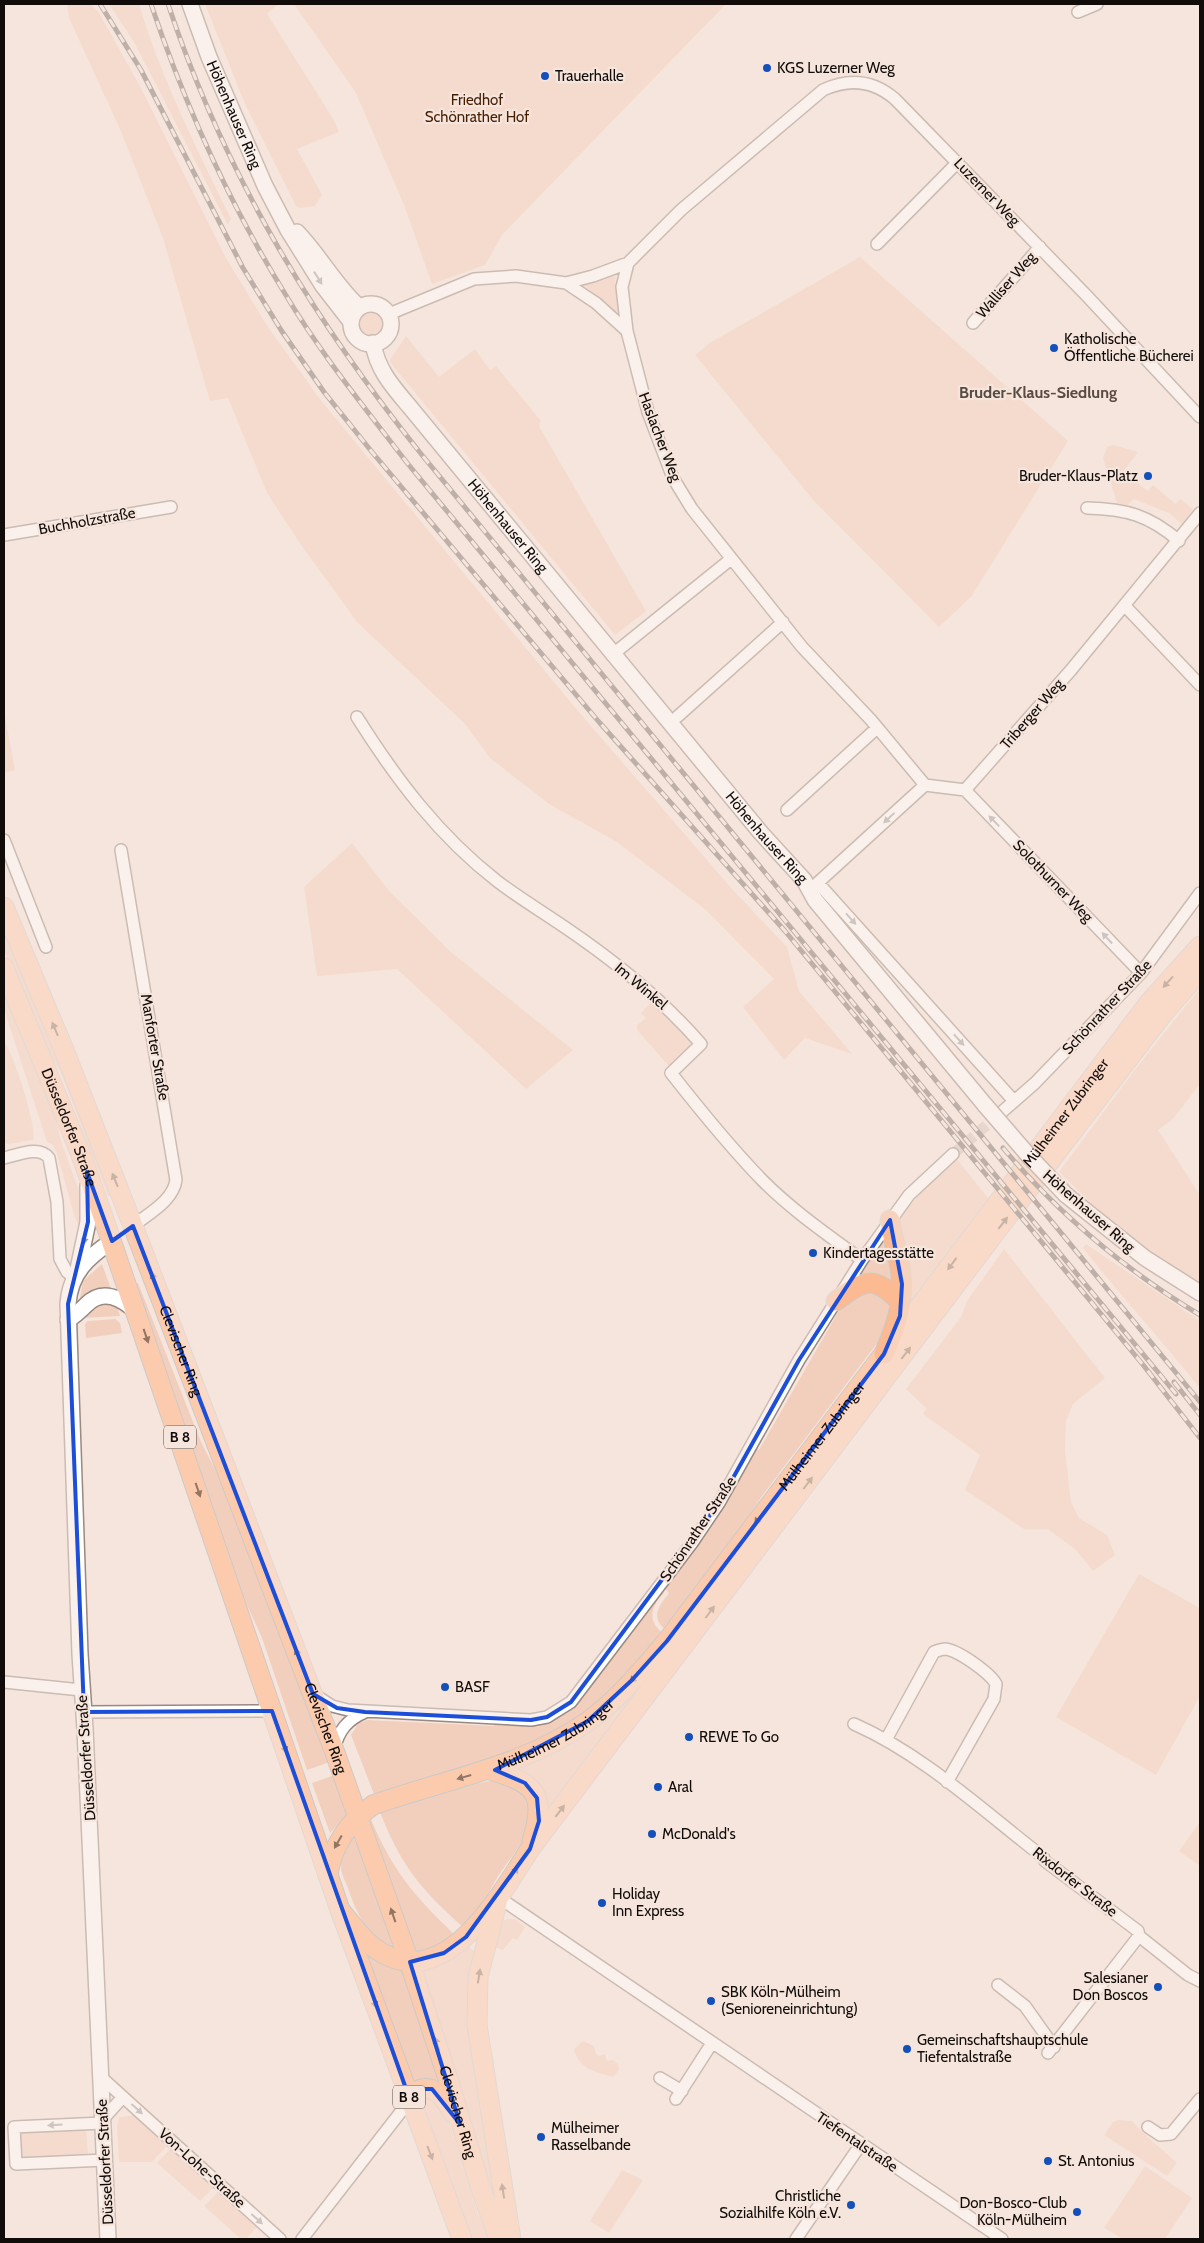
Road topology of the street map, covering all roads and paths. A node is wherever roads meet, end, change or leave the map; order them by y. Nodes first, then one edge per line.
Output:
1 (190, 4) edge
2 (1097, 4) edge
3 (1078, 12) dead end
4 (958, 162) junction
5 (285, 221) junction
6 (877, 244) dead end
7 (1040, 247) junction
8 (628, 263) junction
9 (566, 283) junction
10 (359, 307) junction
11 (389, 314) junction
12 (351, 322) junction
13 (973, 323) dead end
14 (627, 331) junction
15 (373, 343) junction
16 (1200, 417) edge
17 (171, 507) dead end
18 (1087, 508) dead end
19 (1200, 513) edge
20 (4, 535) edge
21 (1179, 541) junction
22 (731, 559) junction
23 (1125, 606) junction
24 (783, 622) junction
25 (612, 655) junction
26 (1200, 685) edge
27 (357, 717) dead end
28 (677, 717) dead end
29 (877, 728) junction
30 (925, 785) junction
31 (965, 790) junction
32 (787, 810) dead end
33 (4, 840) edge
34 (121, 850) dead end
35 (814, 886) junction
36 (1200, 893) edge
37 (4, 907) edge
38 (1200, 946) edge
39 (46, 948) dead end
40 (4, 968) edge
41 (1200, 971) edge
42 (1140, 973) junction
43 (1014, 1101) junction
44 (1003, 1111) tunnel mouth
45 (953, 1154) tunnel mouth
46 (4, 1158) edge
47 (87, 1172) junction
48 (890, 1220) junction
49 (133, 1226) junction
50 (112, 1241) junction
51 (862, 1260) junction
52 (76, 1274) junction
53 (1200, 1293) edge
54 (836, 1301) junction
55 (900, 1302) junction
56 (137, 1312) junction
57 (68, 1320) junction
58 (884, 1354) junction
59 (4, 1682) edge
60 (82, 1690) junction
61 (313, 1694) junction
62 (272, 1711) junction
63 (84, 1712) junction
64 (365, 1712) junction
65 (854, 1724) dead end
66 (887, 1738) junction
67 (334, 1750) junction
68 (490, 1770) junction
69 (947, 1782) junction
70 (358, 1815) junction
71 (530, 1849) junction
72 (328, 1873) junction
73 (498, 1897) junction
74 (340, 1910) junction
75 (1139, 1936) junction
76 (409, 1961) junction
77 (1200, 1981) edge
78 (998, 1985) dead end
79 (712, 2043) junction
80 (101, 2077) junction
81 (660, 2078) dead end
82 (123, 2097) junction
83 (1200, 2099) edge
84 (410, 2100) junction
85 (103, 2121) junction
86 (460, 2124) junction
87 (1148, 2127) dead end
88 (861, 2144) junction
89 (105, 2160) junction
90 (108, 2239) edge
91 (280, 2239) edge
92 (302, 2239) edge
93 (462, 2239) edge
94 (499, 2239) edge
95 (511, 2239) edge
96 (796, 2239) edge
97 (1002, 2239) edge

1 - 5 street, Höhenhauser Ring
2 - 3 street
4 - 6 street
4 - 7 street, Luzerner Weg
4 - 8 street, Luzerner Weg
5 - 10 street, Höhenhauser Ring
5 -> 12 street, Höhenhauser Ring
7 - 13 street, Walliser Weg
7 - 16 street, Luzerner Weg
8 - 9 street
8 - 14 street, Haslacher Weg
9 - 11 street
9 - 14 street
10 - 11 street
10 - 12 street
11 - 15 street
12 - 15 street, Höhenhauser Ring
14 - 22 street, Haslacher Weg
15 - 25 street, Höhenhauser Ring
17 - 20 street, Buchholzstraße
18 - 21 street
19 - 21 street, Triberger Weg
21 - 23 street, Triberger Weg
22 - 24 street
22 - 25 street
23 - 26 street
23 - 31 street, Triberger Weg
24 - 28 street
24 - 29 street
25 - 35 street, Höhenhauser Ring
27 - 51 street, Im Winkel
29 - 30 street
29 - 32 street
30 - 31 street
30 -> 35 street
42 -> 31 street, Solothurner Weg
33 - 39 street
34 - 49 street, Manforter Straße
35 -> 43 street, Höhenhauser Ring
35 - 53 street, Höhenhauser Ring, bridge
36 - 42 street, Schönrather Straße
49 -> 37 main road, Düsseldorfer Straße / B 8
38 -> 58 main road, Mülheimer Zubringer
40 - 47 main road, Düsseldorfer Straße / B 8
71 -> 41 main road, Mülheimer Zubringer
42 - 43 street, Schönrather Straße
43 - 44 street, Schönrather Straße
45 - 48 street, Schönrather Straße
46 - 52 street, Düsseldorfer Straße
47 - 50 main road, Düsseldorfer Straße / B 8
47 -> 52 street
48 - 51 street, Schönrather Straße
48 - 55 highway
49 - 50 main road
61 -> 49 main road, Clevischer Ring / B 8
50 - 52 street
50 - 56 main road, Clevischer Ring / B 8
51 - 54 street, Schönrather Straße
52 - 57 street, Düsseldorfer Straße
54 - 55 highway
54 - 64 street, Schönrather Straße
55 - 58 highway
56 - 57 street
56 -> 62 main road, Clevischer Ring / B 8
57 - 60 street, Düsseldorfer Straße
58 -> 68 main road, Mülheimer Zubringer
59 - 60 street
60 - 63 street, Düsseldorfer Straße
61 - 64 street, Schönrather Straße
61 - 67 main road, Clevischer Ring / B 8
62 - 63 street
62 -> 72 main road, Clevischer Ring / B 8
63 - 80 street, Düsseldorfer Straße
64 - 67 street
65 - 66 street, Rixdorfer Straße
66 - 69 street, Rixdorfer Straße
66 - 69 street
67 - 70 main road, Clevischer Ring / B 8
68 -> 70 main road, Mülheimer Zubringer
68 - 71 main road
69 - 75 street, Rixdorfer Straße
70 -> 72 main road
76 -> 70 main road, Clevischer Ring / B 8
73 -> 71 main road, Mülheimer Zubringer
72 - 74 main road, Clevischer Ring / B 8
73 - 76 main road
73 - 79 street, Tiefentalstraße
95 -> 73 main road, Clevischer Ring
74 - 76 main road
74 -> 84 main road, Clevischer Ring / B 8
75 - 77 street, Rixdorfer Straße
75 - 78 street
86 -> 76 main road, Clevischer Ring / B 8
79 - 81 street
79 - 88 street, Tiefentalstraße
80 - 82 street, Von-Lohe-Straße
80 - 85 street, Düsseldorfer Straße
82 - 85 street
82 -> 91 street, Von-Lohe-Straße
83 - 87 street
84 - 86 main road, B 8
84 - 92 street
84 -> 93 main road, Clevischer Ring / B 8
85 - 89 street, Düsseldorfer Straße
85 -> 89 street
86 - 94 main road, Clevischer Ring / B 8
88 - 96 street
88 - 97 street, Tiefentalstraße
89 - 90 street, Düsseldorfer Straße

